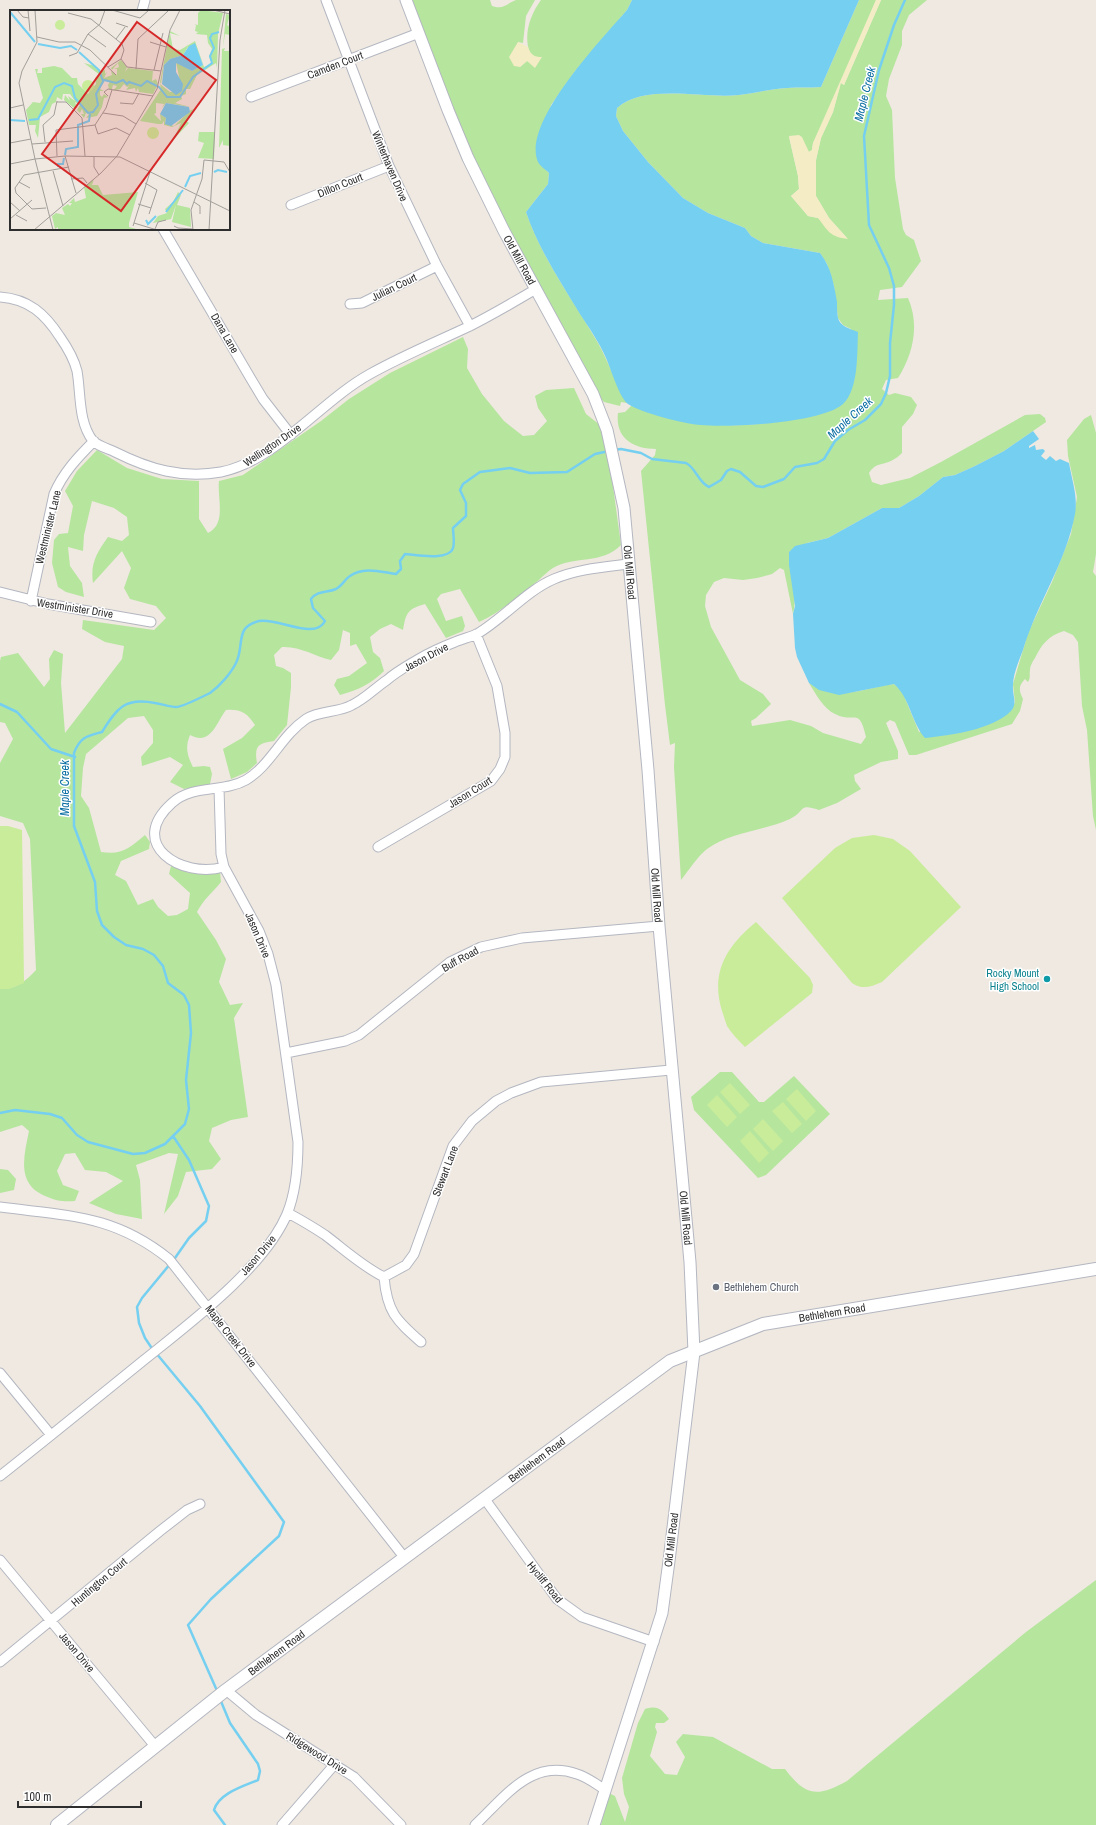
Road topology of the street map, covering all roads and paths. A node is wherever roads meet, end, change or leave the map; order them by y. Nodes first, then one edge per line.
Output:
1 (145, 0) edge
2 (326, 0) edge
3 (406, 0) edge
4 (142, 10) edge
5 (419, 33) junction
6 (349, 60) junction
7 (251, 97) dead end
8 (389, 166) junction
9 (292, 205) dead end
10 (164, 230) edge
11 (437, 266) junction
12 (536, 289) junction
13 (0, 297) edge
14 (350, 304) dead end
15 (470, 326) junction
16 (291, 435) junction
17 (94, 442) junction
18 (628, 564) junction
19 (0, 592) edge
20 (31, 601) junction
21 (151, 622) dead end
22 (476, 634) junction
23 (219, 788) junction
24 (378, 847) dead end
25 (224, 867) junction
26 (659, 926) junction
27 (286, 1053) junction
28 (672, 1070) junction
29 (0, 1208) edge
30 (288, 1213) junction
31 (1096, 1271) edge
32 (384, 1277) junction
33 (208, 1307) junction
34 (421, 1342) dead end
35 (694, 1352) junction
36 (0, 1373) edge
37 (51, 1435) junction
38 (0, 1476) edge
39 (484, 1498) junction
40 (200, 1504) dead end
41 (404, 1557) junction
42 (0, 1560) edge
43 (52, 1621) junction
44 (654, 1642) junction
45 (0, 1662) edge
46 (226, 1690) junction
47 (154, 1746) junction
48 (335, 1764) junction
49 (604, 1789) junction
50 (57, 1825) edge
51 (282, 1825) edge
52 (401, 1825) edge
53 (475, 1825) edge
54 (594, 1825) edge

1 - 4 street
2 - 6 street, Winterhaven Drive
3 - 5 street, Old Mill Road
5 - 6 street, Camden Court
5 - 12 street, Old Mill Road
6 - 7 street, Camden Court
6 - 8 street, Winterhaven Drive
8 - 9 street, Dillon Court
8 - 11 street, Winterhaven Drive
10 - 16 street, Dana Lane
11 - 14 street, Julian Court
11 - 15 street, Winterhaven Drive
12 - 15 street, Wellington Drive
12 - 18 street, Old Mill Road
13 - 17 street
15 - 16 street, Wellington Drive
16 - 17 street, Wellington Drive
17 - 20 street, Westminister Lane
18 - 22 street, Jason Drive
18 - 26 street, Old Mill Road
19 - 20 street, Westminister Drive
20 - 21 street, Westminister Drive
22 - 23 street, Jason Drive
22 - 24 street, Jason Court
23 - 25 street, Jason Drive
23 - 25 street, Jason Drive
25 - 27 street, Jason Drive
26 - 27 street, Buff Road
26 - 28 street, Old Mill Road
27 - 30 street, Jason Drive
28 - 32 street, Stewart Lane
28 - 35 street, Old Mill Road
29 - 33 street, Maple Creek Drive
30 - 32 street
30 - 33 street, Jason Drive
31 - 35 main road, Bethlehem Road
32 - 34 street
33 - 37 street, Jason Drive
33 - 41 street, Maple Creek Drive
35 - 39 main road, Bethlehem Road
35 - 44 street, Old Mill Road
36 - 37 street
37 - 38 street, Jason Drive
39 - 41 main road, Bethlehem Road
39 - 44 street, Hycliff Road
40 - 43 street, Huntington Court
41 - 46 main road, Bethlehem Road
42 - 43 street, Jason Drive
43 - 45 street, Huntington Court
43 - 47 street, Jason Drive
44 - 49 street, Old Mill Road
46 - 47 main road, Bethlehem Road
46 - 48 street, Ridgewood Drive
47 - 50 main road, Bethlehem Road
48 - 51 street
48 - 52 street, Ridgewood Drive
49 - 53 street
49 - 54 street, Old Mill Road

